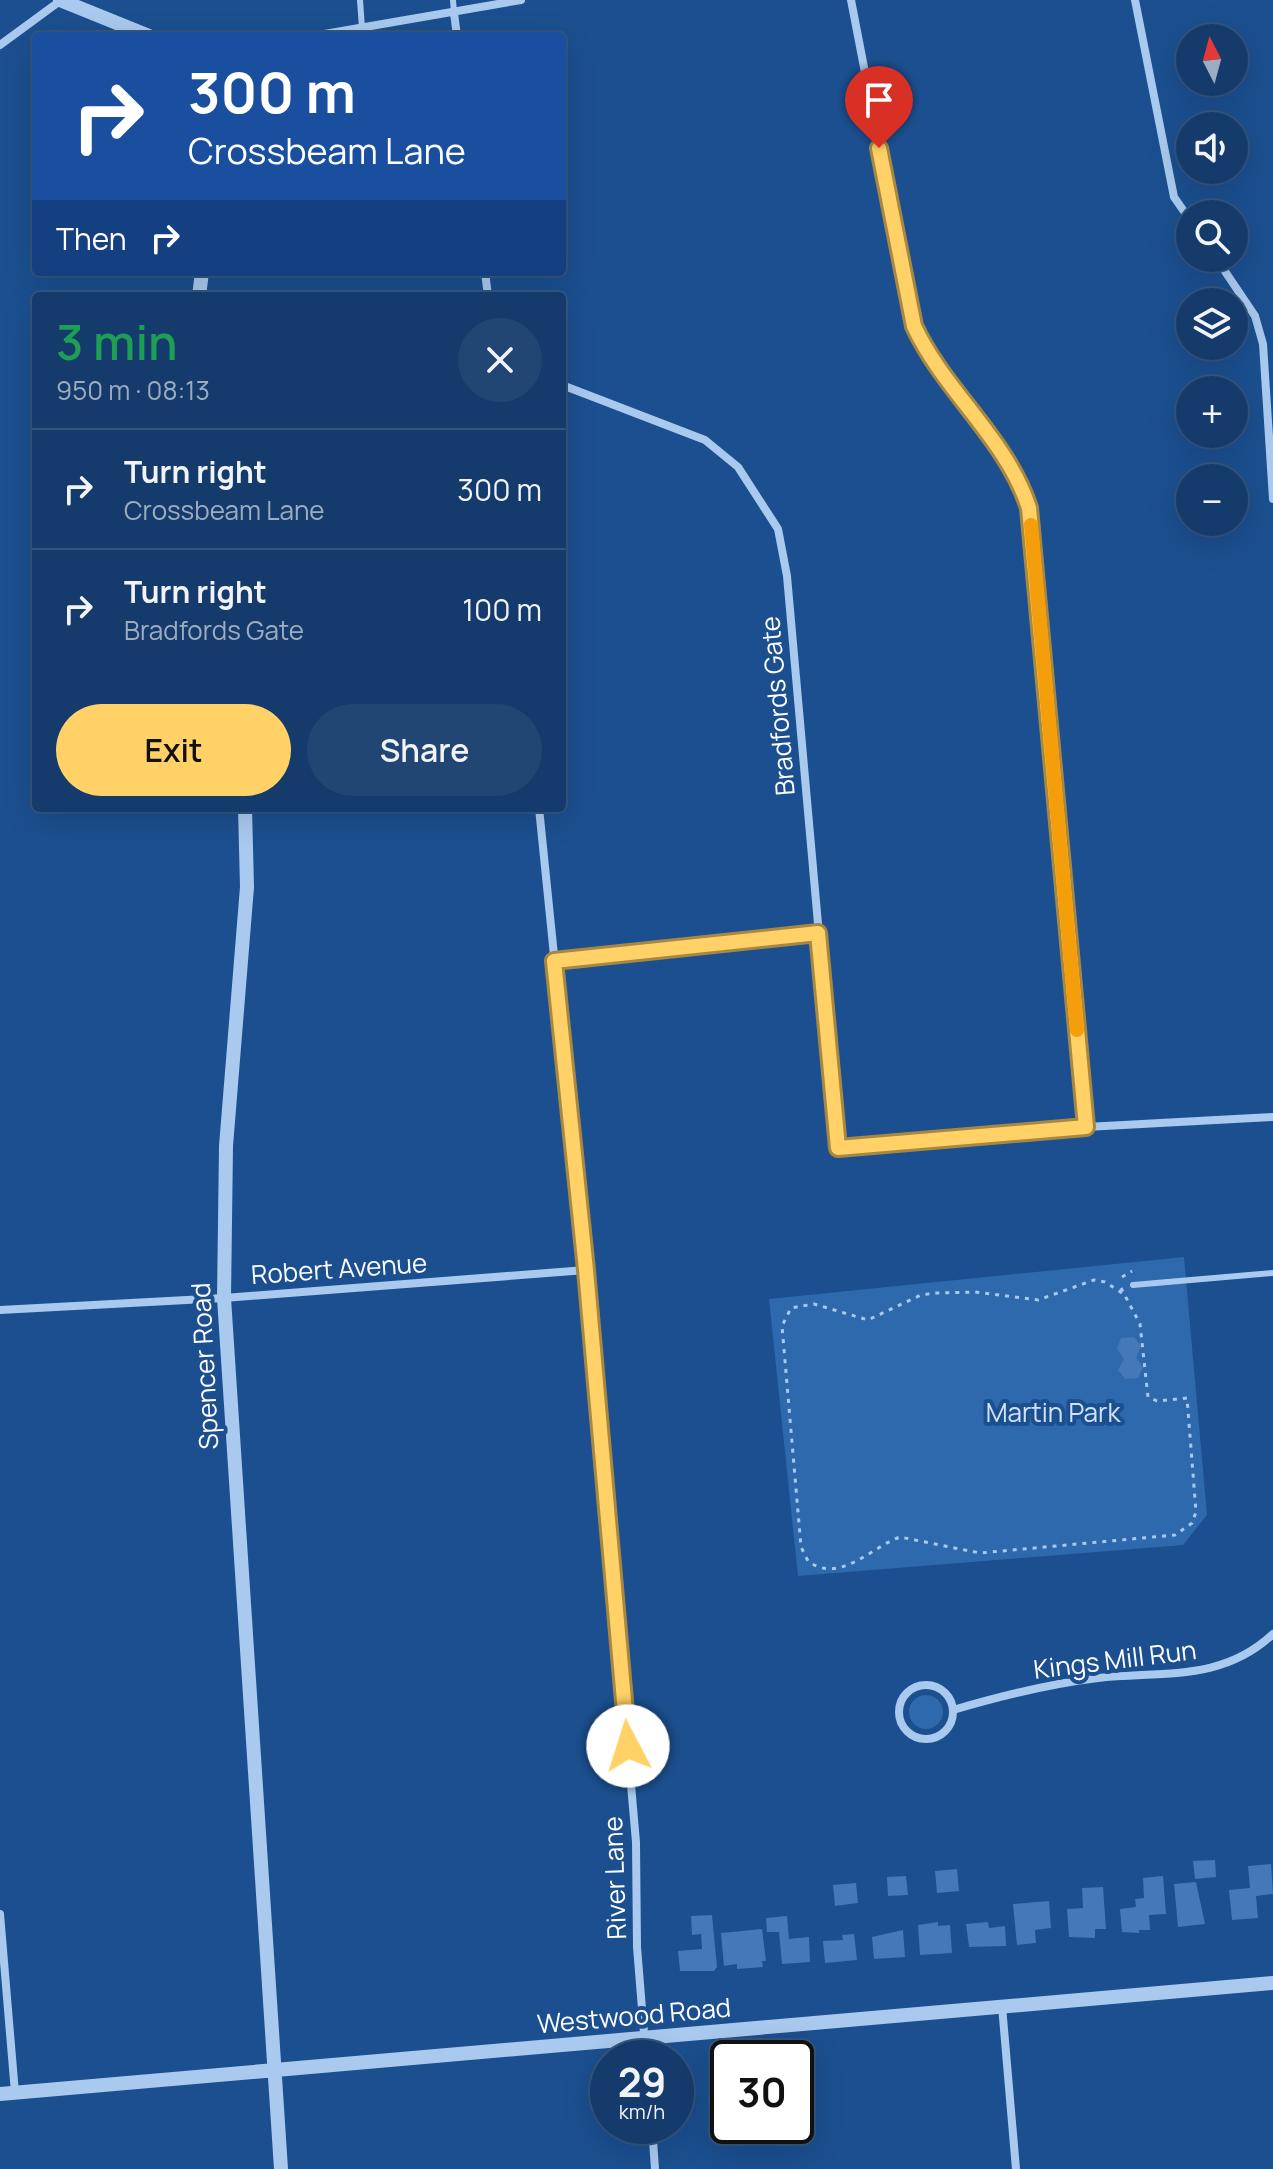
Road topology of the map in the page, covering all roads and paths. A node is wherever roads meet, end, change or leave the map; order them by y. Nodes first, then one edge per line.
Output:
1 (60, 0) edge
2 (360, 0) edge
3 (453, 0) edge
4 (521, 0) edge
5 (851, 0) edge
6 (1135, 0) edge
7 (454, 13) junction
8 (362, 28) junction
9 (139, 32) edge
10 (338, 32) edge
11 (456, 32) edge
12 (0, 45) edge
13 (1176, 200) edge
14 (1225, 272) edge
15 (566, 387) edge
16 (1273, 499) edge
17 (245, 812) edge
18 (539, 812) edge
19 (818, 933) junction
20 (554, 961) junction
21 (1273, 1117) edge
22 (1086, 1127) junction
23 (586, 1270) junction
24 (1132, 1271) dead end
25 (1273, 1273) edge
26 (1133, 1285) dead end
27 (1122, 1293) junction
28 (224, 1298) junction
29 (0, 1310) edge
30 (1273, 1634) edge
31 (953, 1710) junction
32 (0, 1914) edge
33 (1273, 1983) edge
34 (1002, 2006) junction
35 (644, 2039) junction
36 (273, 2072) junction
37 (8, 2093) edge
38 (653, 2144) edge
39 (281, 2169) edge
40 (655, 2169) edge
41 (1016, 2169) edge

1 - 9 street
1 - 12 street
2 - 8 lane
3 - 7 lane
4 - 7 street
5 - 22 street
6 - 13 street
7 - 8 street
7 - 11 street
8 - 10 street
14 - 16 street
15 - 19 street, Bradfords Gate
17 - 28 street, Spencer Road
18 - 20 street, River Lane
19 - 20 street
19 - 22 street, Bradfords Gate
20 - 23 street, River Lane
21 - 22 street
23 - 28 street, Robert Avenue
23 - 35 street, River Lane
24 - 27 path
25 - 26 lane
27 - 27 path
28 - 29 street, Robert Avenue
28 - 36 street, Spencer Road
30 - 31 street, Kings Mill Run
31 - 31 street
32 - 37 street
33 - 34 street, Westwood Road
34 - 35 street, Westwood Road
34 - 41 street
35 - 36 street, Westwood Road
36 - 37 street, Westwood Road
36 - 39 street, Spencer Road
38 - 40 street

